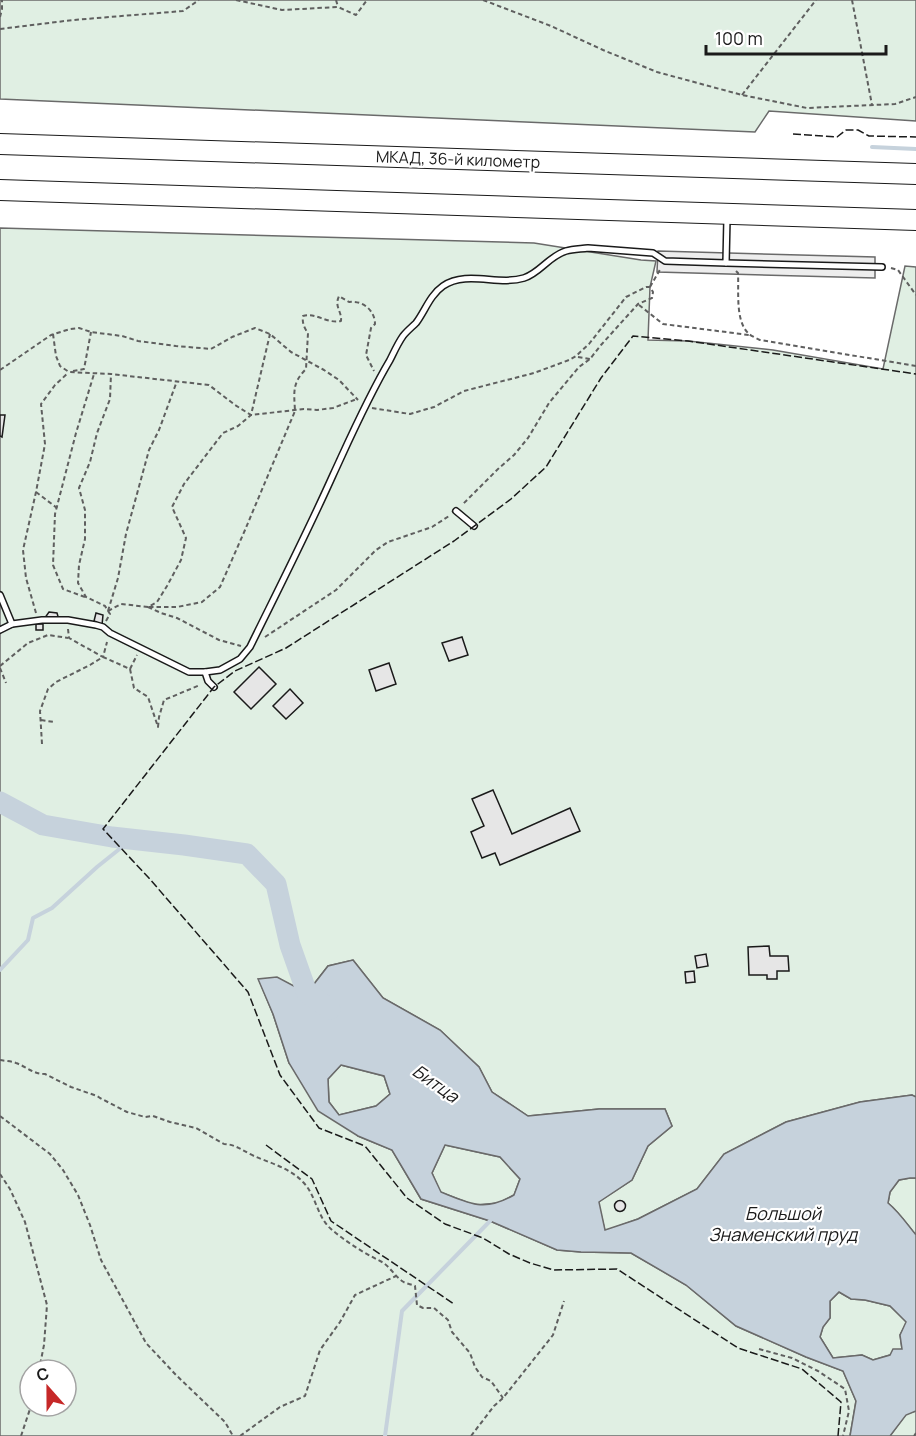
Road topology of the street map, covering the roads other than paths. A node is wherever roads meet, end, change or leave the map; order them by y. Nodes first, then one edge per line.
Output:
1 (0, 144) edge
2 (916, 174) edge
3 (0, 190) edge
4 (727, 214) junction
5 (916, 220) edge
6 (726, 263) junction
7 (882, 267) road end
8 (456, 511) road end
9 (474, 526) dead end
10 (0, 595) edge
11 (12, 624) junction
12 (0, 630) edge
13 (205, 672) junction
14 (214, 687) dead end

1 - 2 highway, МКАД, 36-й километр
3 - 4 highway
4 - 5 highway
4 - 6 lane
6 - 7 lane
6 - 13 lane
8 - 9 lane
10 - 11 lane
11 - 12 lane
11 - 13 lane
13 - 14 lane

